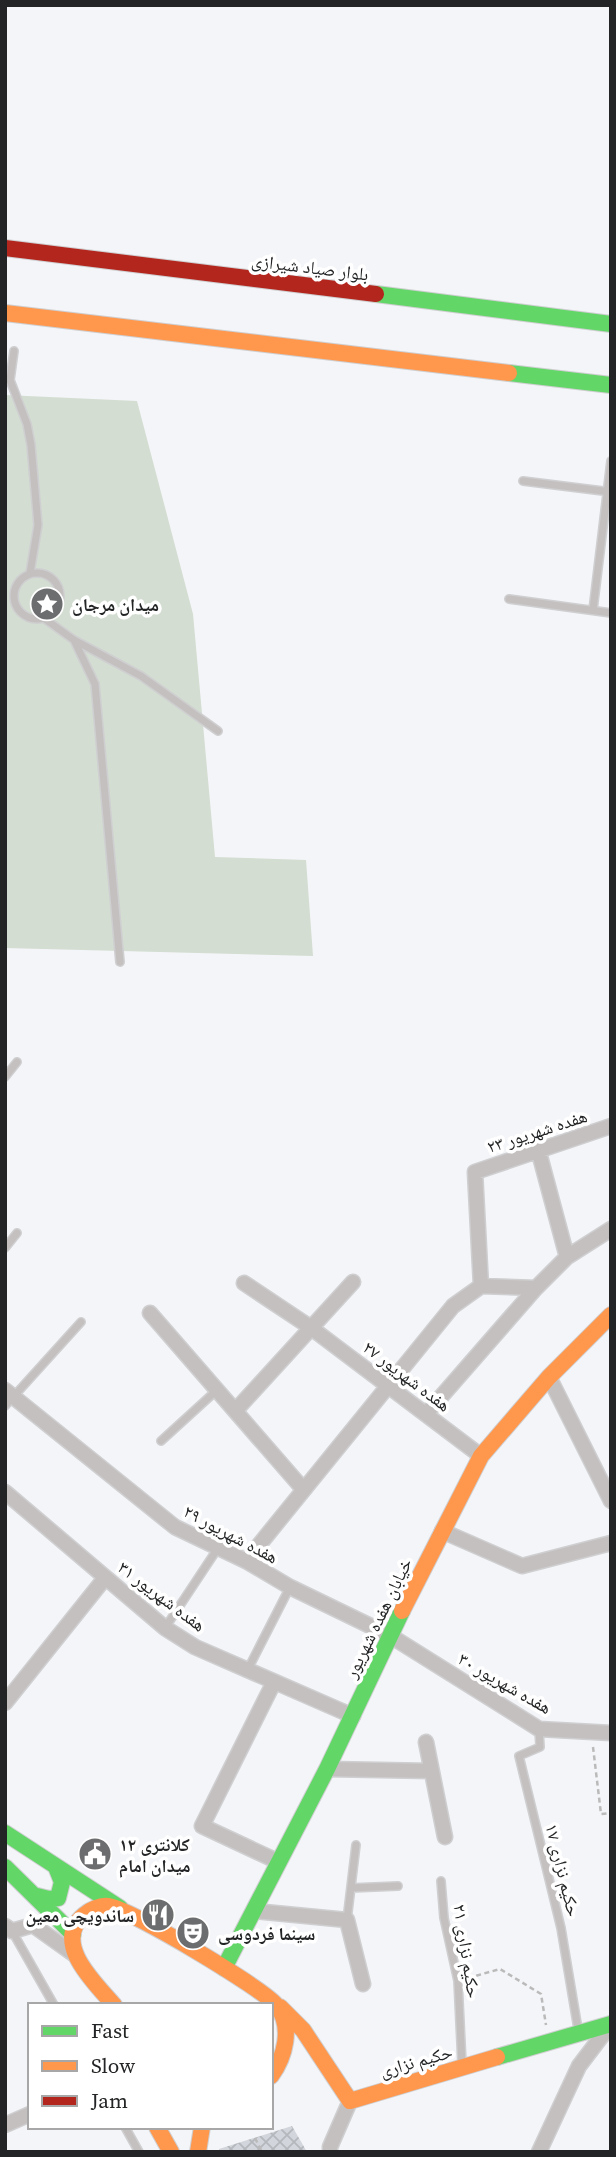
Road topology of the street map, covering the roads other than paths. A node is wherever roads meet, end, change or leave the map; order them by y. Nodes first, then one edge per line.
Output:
1 (5, 248) edge
2 (5, 313) edge
3 (611, 324) edge
4 (14, 351) dead end
5 (7, 380) edge
6 (611, 385) edge
7 (611, 461) edge
8 (523, 481) dead end
9 (608, 492) edge
10 (30, 573) junction
11 (509, 600) dead end
12 (5, 601) edge
13 (15, 603) junction
14 (593, 610) junction
15 (611, 613) edge
16 (45, 619) junction
17 (74, 640) junction
18 (218, 731) dead end
19 (120, 962) dead end
20 (17, 1062) dead end
21 (5, 1077) edge
22 (611, 1126) edge
23 (537, 1149) junction
24 (611, 1230) edge
25 (18, 1233) dead end
26 (5, 1248) edge
27 (567, 1257) junction
28 (353, 1282) dead end
29 (244, 1283) dead end
30 (481, 1286) junction
31 (536, 1288) junction
32 (150, 1313) dead end
33 (611, 1315) edge
34 (80, 1322) dead end
35 (310, 1327) junction
36 (549, 1377) junction
37 (389, 1386) junction
38 (218, 1390) junction
39 (8, 1397) edge
40 (236, 1410) junction
41 (426, 1414) junction
42 (161, 1441) dead end
43 (481, 1456) junction
44 (303, 1489) junction
45 (5, 1492) edge
46 (611, 1501) edge
47 (442, 1531) junction
48 (611, 1544) edge
49 (218, 1548) junction
50 (246, 1561) junction
51 (105, 1578) junction
52 (290, 1587) junction
53 (165, 1628) junction
54 (390, 1634) junction
55 (247, 1671) junction
56 (274, 1682) junction
57 (5, 1703) edge
58 (353, 1716) junction
59 (539, 1730) junction
60 (611, 1733) edge
61 (426, 1742) dead end
62 (327, 1769) junction
63 (431, 1771) junction
64 (5, 1833) edge
65 (445, 1837) dead end
66 (356, 1845) dead end
67 (279, 1862) junction
68 (5, 1867) edge
69 (56, 1867) junction
70 (442, 1881) dead end
71 (398, 1886) dead end
72 (351, 1888) junction
73 (37, 1896) junction
74 (121, 1909) junction
75 (254, 1911) junction
76 (347, 1920) junction
77 (8, 1930) edge
78 (73, 1934) junction
79 (76, 1959) junction
80 (224, 1968) junction
81 (363, 1984) dead end
82 (53, 2003) edge
83 (95, 2003) edge
84 (112, 2003) edge
85 (275, 2003) junction
86 (611, 2024) edge
87 (579, 2033) junction
88 (462, 2068) junction
89 (273, 2073) edge
90 (350, 2101) junction
91 (28, 2115) edge
92 (5, 2125) edge
93 (126, 2129) edge
94 (158, 2129) edge
95 (202, 2129) edge
96 (139, 2152) edge
97 (171, 2152) edge
98 (198, 2152) edge
99 (330, 2152) edge
100 (539, 2152) edge

1 - 3 main road, بلوار صیاد شیرازی
2 - 6 main road
4 - 5 lane
5 - 10 lane
7 - 9 lane
8 - 9 lane
9 - 14 lane
10 - 13 lane
10 - 16 lane
11 - 14 lane
12 - 13 lane
13 - 16 lane
14 - 15 lane
16 - 17 lane
17 - 18 lane
17 - 19 lane
20 - 21 lane
22 - 23 street, هفده شهریور ۲۳
23 - 27 street
23 - 30 street, هفده شهریور ۲۳
24 - 27 street
25 - 26 lane
27 - 31 street
28 - 35 street
29 - 35 street, هفده شهریور ۲۷
30 - 31 street
30 - 37 street
31 - 41 street
32 - 38 street
33 - 36 main road, خیابان هفده شهریور
34 - 39 lane
35 - 37 street, هفده شهریور ۲۷
35 - 40 street
36 - 43 main road, خیابان هفده شهریور
36 - 46 street
37 - 41 street, هفده شهریور ۲۷
37 - 44 street
38 - 40 street
38 - 42 lane
39 - 49 street, هفده شهریور ۲۹
40 - 44 street
41 - 43 street, هفده شهریور ۲۷
43 - 47 main road, خیابان هفده شهریور
44 - 50 street
45 - 51 street, هفده شهریور ۳۱
47 - 48 street
47 - 54 main road, خیابان هفده شهریور
49 - 50 street, هفده شهریور ۲۹
49 - 53 lane
50 - 52 street, هفده شهریور ۲۹
51 - 53 street, هفده شهریور ۳۱
51 - 57 street
52 - 54 street, هفده شهریور ۲۹
52 - 55 lane
53 - 55 street, هفده شهریور ۳۱
54 - 58 main road, خیابان هفده شهریور
54 - 59 street, هفده شهریور ۳۰
55 - 56 street, هفده شهریور ۳۱
56 - 58 street, هفده شهریور ۳۱
56 - 67 street
58 - 62 main road, خیابان هفده شهریور
59 - 60 street, هفده شهریور ۳۰
59 - 87 lane, حکیم نزاری ۱۷
61 - 63 street
62 - 63 street
62 - 67 main road, خیابان هفده شهریور
63 - 65 street
64 - 69 main road
66 - 72 lane
67 - 75 main road, خیابان هفده شهریور
68 - 73 main road
69 - 73 main road
69 - 74 main road
70 - 88 lane, حکیم نزاری ۲۱
71 - 72 lane
72 - 76 lane
73 - 78 main road
74 - 78 main road
74 - 80 main road
75 - 76 street
75 - 80 main road, خیابان هفده شهریور
76 - 81 street
77 - 79 street
77 - 82 lane
78 - 79 main road
79 - 83 main road
79 - 84 main road
80 - 85 main road
85 - 89 main road
85 - 90 main road
86 - 87 main road, حکیم نزاری
86 - 100 street
87 - 88 main road, حکیم نزاری
88 - 90 main road, حکیم نزاری
90 - 99 street
91 - 92 street
93 - 96 lane
94 - 97 main road
95 - 98 main road

